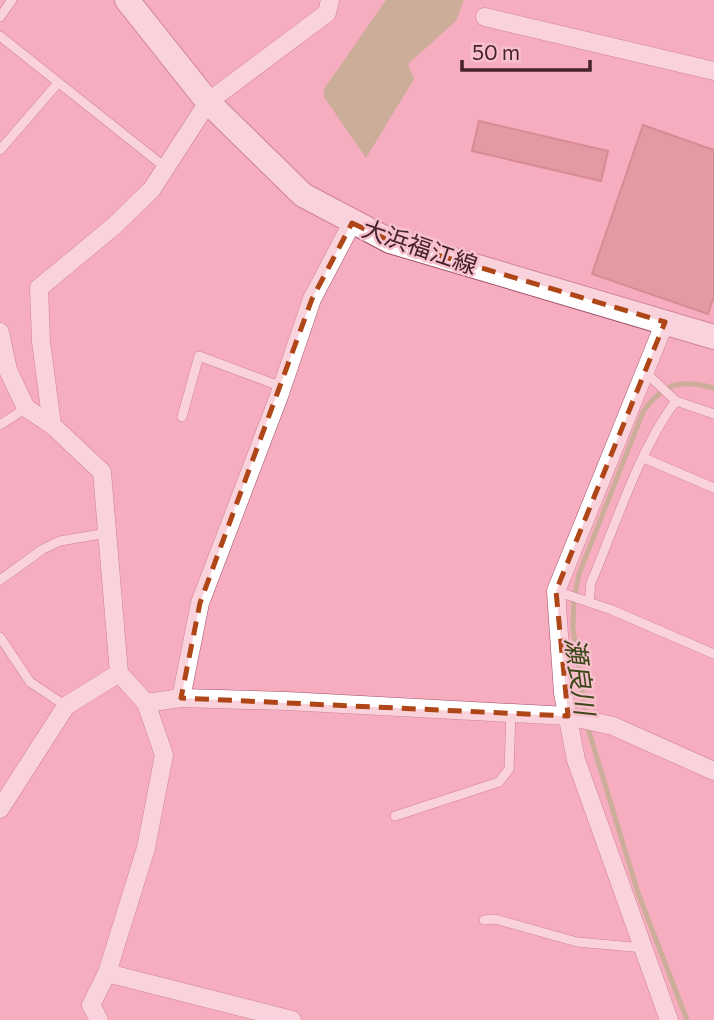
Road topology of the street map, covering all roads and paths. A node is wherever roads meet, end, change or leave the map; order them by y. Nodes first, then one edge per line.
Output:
1 (12, 0) edge
2 (127, 0) edge
3 (330, 0) edge
4 (0, 17) edge
5 (485, 17) dead end
6 (0, 36) edge
7 (714, 71) edge
8 (58, 83) junction
9 (208, 102) junction
10 (0, 150) edge
11 (167, 169) junction
12 (352, 223) junction
13 (665, 322) junction
14 (0, 332) edge
15 (714, 337) edge
16 (644, 371) junction
17 (282, 387) junction
18 (676, 401) junction
19 (26, 408) junction
20 (714, 414) edge
21 (182, 417) dead end
22 (0, 425) edge
23 (52, 425) junction
24 (644, 458) junction
25 (714, 488) edge
26 (107, 533) junction
27 (0, 580) edge
28 (556, 591) junction
29 (589, 602) junction
30 (0, 637) edge
31 (714, 654) edge
32 (119, 673) junction
33 (181, 698) junction
34 (146, 703) junction
35 (66, 706) junction
36 (511, 713) junction
37 (568, 716) junction
38 (714, 771) edge
39 (0, 809) edge
40 (395, 816) dead end
41 (484, 920) dead end
42 (644, 948) junction
43 (107, 973) junction
44 (93, 1015) edge
45 (292, 1020) edge
46 (669, 1020) edge

1 - 4 lane
2 - 9 main road, 大浜福江線
3 - 9 street
5 - 7 street
6 - 8 lane
8 - 10 lane
8 - 11 lane
9 - 11 street
9 - 12 main road, 大浜福江線
11 - 23 street
12 - 13 main road, 大浜福江線
12 - 17 street
13 - 15 main road, 大浜福江線
13 - 16 street
14 - 19 street
16 - 18 lane
16 - 28 street
17 - 21 lane
17 - 33 street
18 - 20 lane
18 - 24 lane
19 - 22 lane
19 - 23 street
23 - 26 street
24 - 25 lane
24 - 29 lane
26 - 27 lane
26 - 32 street
28 - 29 lane
28 - 37 street
29 - 31 lane
30 - 35 lane
32 - 34 street
32 - 35 street
33 - 34 street
33 - 36 street
34 - 43 street
35 - 39 street
36 - 37 street
36 - 40 lane
37 - 38 street
37 - 42 street
41 - 42 lane
42 - 46 street
43 - 44 street
43 - 45 street

